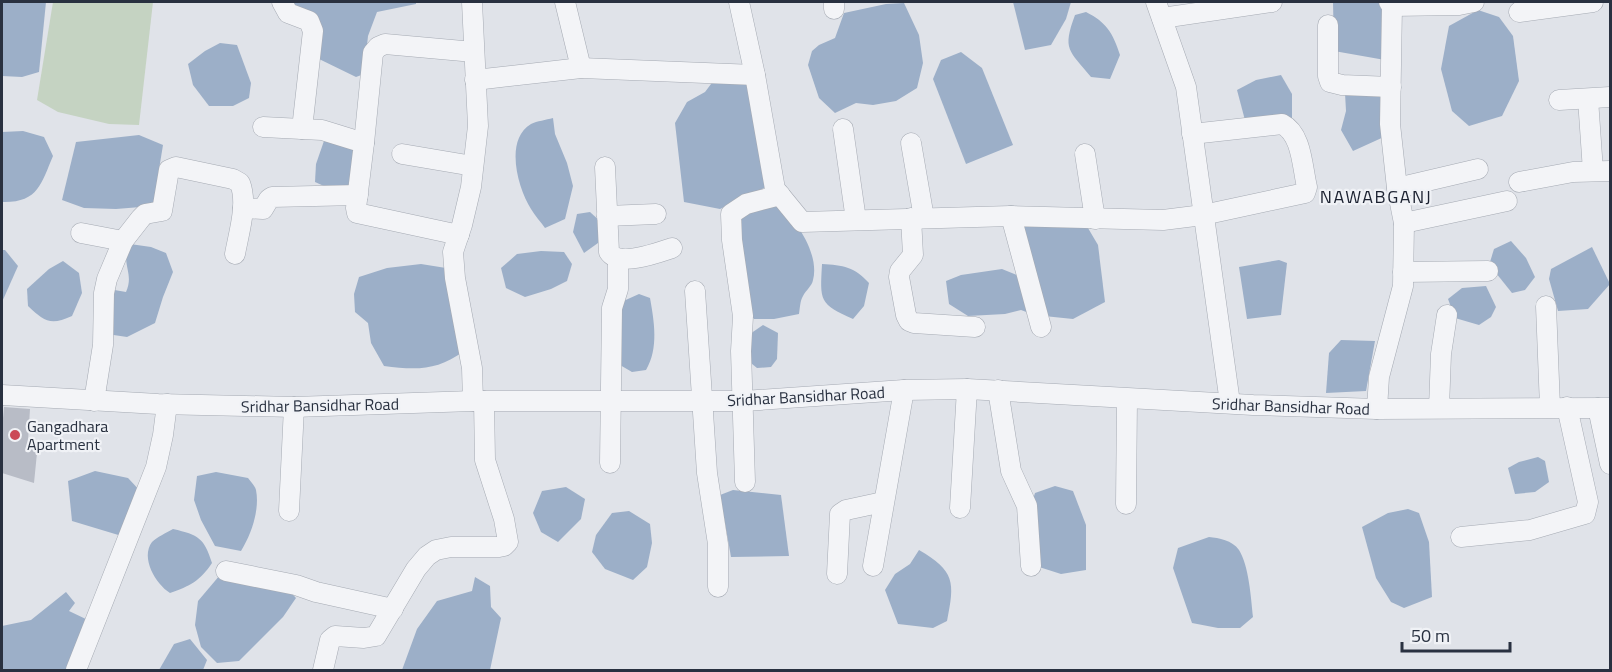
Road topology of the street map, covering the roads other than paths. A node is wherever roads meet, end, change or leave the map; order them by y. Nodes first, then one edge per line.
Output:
1 (282, 2) edge
2 (472, 2) edge
3 (565, 2) edge
4 (739, 2) edge
5 (1272, 2) edge
6 (1474, 2) edge
7 (1593, 2) edge
8 (1390, 4) edge
9 (1159, 10) edge
10 (1519, 12) dead end
11 (1328, 25) dead end
12 (474, 52) junction
13 (581, 68) junction
14 (755, 75) junction
15 (476, 80) junction
16 (1390, 87) junction
17 (1611, 97) edge
18 (1588, 99) junction
19 (1559, 100) dead end
20 (263, 127) dead end
21 (302, 129) junction
22 (843, 129) dead end
23 (1192, 134) junction
24 (364, 143) junction
25 (911, 143) dead end
26 (402, 154) dead end
27 (1085, 154) dead end
28 (473, 166) junction
29 (604, 167) dead end
30 (1478, 169) dead end
31 (1602, 171) edge
32 (1519, 182) dead end
33 (1397, 188) junction
34 (358, 195) junction
35 (780, 195) junction
36 (1507, 201) dead end
37 (243, 208) junction
38 (656, 214) dead end
39 (1203, 215) junction
40 (607, 216) junction
41 (1011, 216) junction
42 (917, 218) junction
43 (1095, 219) junction
44 (856, 220) junction
45 (1404, 223) junction
46 (81, 233) dead end
47 (459, 235) junction
48 (123, 241) junction
49 (672, 249) dead end
50 (235, 254) dead end
51 (618, 259) junction
52 (1488, 271) dead end
53 (1403, 272) junction
54 (695, 291) dead end
55 (1546, 306) dead end
56 (1447, 315) dead end
57 (975, 327) dead end
58 (1041, 327) dead end
59 (968, 388) junction
60 (904, 390) junction
61 (998, 390) junction
62 (2, 395) edge
63 (1127, 399) junction
64 (610, 400) junction
65 (94, 401) junction
66 (479, 401) junction
67 (703, 401) junction
68 (744, 401) junction
69 (1230, 403) junction
70 (166, 404) junction
71 (294, 407) junction
72 (1558, 407) junction
73 (1439, 408) junction
74 (1604, 408) edge
75 (1377, 409) junction
76 (610, 463) dead end
77 (1611, 464) edge
78 (745, 482) dead end
79 (883, 502) junction
80 (1126, 504) dead end
81 (960, 508) dead end
82 (289, 511) dead end
83 (1461, 537) dead end
84 (873, 566) dead end
85 (1031, 566) dead end
86 (226, 571) dead end
87 (837, 574) dead end
88 (718, 587) dead end
89 (393, 609) junction
90 (76, 670) edge
91 (323, 670) edge

1 - 21 street
2 - 12 street
3 - 13 street
4 - 14 street
5 - 9 street
6 - 8 street
7 - 10 street
8 - 16 street
9 - 23 street
11 - 16 street
12 - 15 street
12 - 24 street
13 - 14 street
13 - 15 street
14 - 35 street
15 - 28 street
16 - 33 street
17 - 18 street
18 - 19 street
18 - 31 street
20 - 21 street
21 - 24 street
22 - 44 street
23 - 39 street
23 - 39 street
24 - 34 street
25 - 42 street
26 - 28 street
27 - 43 street
28 - 47 street
29 - 40 street
30 - 33 street
31 - 32 street
33 - 45 street
34 - 37 street
34 - 47 street
35 - 44 street
35 - 68 street
36 - 45 street
37 - 48 street
37 - 50 street
38 - 40 street
39 - 43 street
39 - 69 street
40 - 51 street
41 - 42 street
41 - 43 street
41 - 58 street
42 - 44 street
42 - 57 street
45 - 53 street
46 - 48 street
47 - 66 street
48 - 65 street
49 - 51 street
51 - 64 street
52 - 53 street
53 - 75 street
54 - 67 street
55 - 72 street
56 - 73 street
59 - 60 street, Sridhar Bansidhar Road
59 - 61 street, Sridhar Bansidhar Road
59 - 81 street
60 - 68 street, Sridhar Bansidhar Road
60 - 79 street
61 - 63 street, Sridhar Bansidhar Road
61 - 85 street
62 - 65 street, Sridhar Bansidhar Road
63 - 69 street, Sridhar Bansidhar Road
63 - 80 street
64 - 66 street, Sridhar Bansidhar Road
64 - 67 street, Sridhar Bansidhar Road
64 - 76 street
65 - 70 street, Sridhar Bansidhar Road
66 - 71 street, Sridhar Bansidhar Road
66 - 89 street
67 - 68 street, Sridhar Bansidhar Road
67 - 88 street
68 - 78 street
69 - 75 street, Sridhar Bansidhar Road
70 - 71 street, Sridhar Bansidhar Road
70 - 90 street
71 - 82 street
72 - 73 street, Sridhar Bansidhar Road
72 - 74 street, Sridhar Bansidhar Road
72 - 83 street
73 - 75 street, Sridhar Bansidhar Road
74 - 77 street
79 - 84 street
79 - 87 street
86 - 89 street
89 - 91 street

